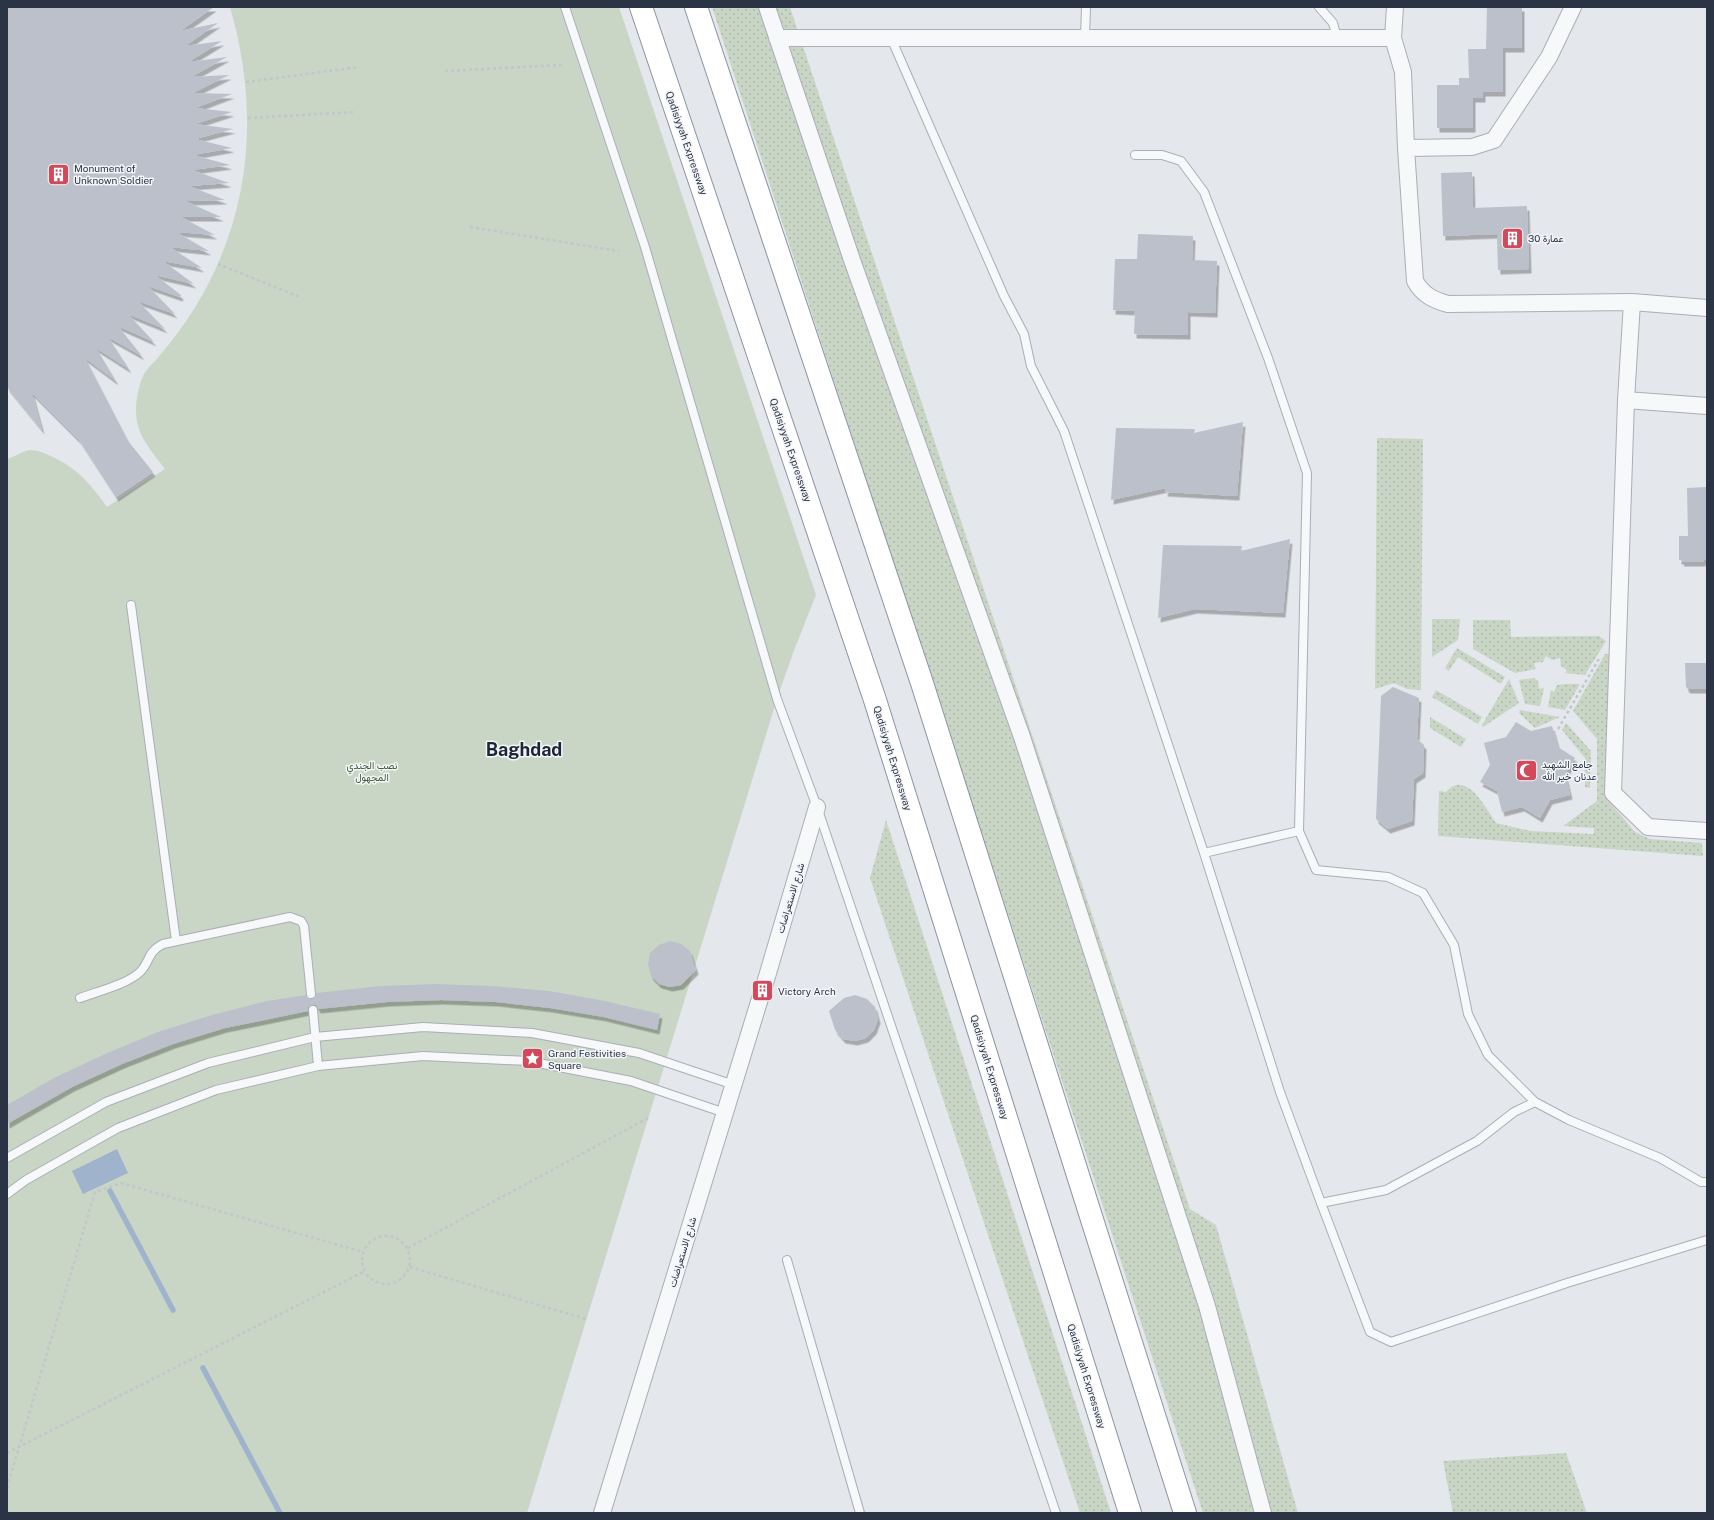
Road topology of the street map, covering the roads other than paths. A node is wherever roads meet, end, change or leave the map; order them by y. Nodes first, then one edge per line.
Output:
1 (565, 7) edge
2 (641, 7) edge
3 (696, 7) edge
4 (767, 7) edge
5 (1086, 7) edge
6 (1319, 7) edge
7 (1395, 7) edge
8 (1573, 7) edge
9 (777, 38) junction
10 (891, 38) junction
11 (1085, 38) junction
12 (1337, 38) junction
13 (1393, 38) junction
14 (1406, 148) junction
15 (1135, 155) dead end
16 (1632, 302) junction
17 (1707, 308) edge
18 (1626, 400) junction
19 (1707, 406) edge
20 (131, 605) dead end
21 (817, 807) junction
22 (1299, 831) junction
23 (1707, 831) edge
24 (1204, 853) junction
25 (176, 941) junction
26 (311, 994) dead end
27 (80, 998) dead end
28 (313, 1010) dead end
29 (315, 1037) junction
30 (318, 1066) junction
31 (734, 1085) junction
32 (1535, 1102) junction
33 (725, 1113) junction
34 (7, 1158) edge
35 (1707, 1182) edge
36 (7, 1194) edge
37 (1321, 1203) junction
38 (1707, 1240) edge
39 (787, 1260) dead end
40 (602, 1513) edge
41 (860, 1513) edge
42 (1056, 1513) edge
43 (1130, 1513) edge
44 (1185, 1513) edge
45 (1264, 1513) edge

1 - 21 lane
2 - 43 highway, Qadisiyyah Expressway
3 - 44 highway
4 - 9 street
5 - 11 lane
6 - 12 lane
7 - 13 street
8 - 14 street
9 - 10 street
9 - 45 street
10 - 11 street
10 - 24 lane
11 - 12 street
12 - 13 street
13 - 14 street
14 - 16 street
15 - 22 lane
16 - 17 street
16 - 18 street
18 - 19 street
18 - 23 street
20 - 25 lane
21 - 31 street, شارع الاستعراضات
21 - 42 lane
22 - 24 lane
22 - 32 lane
24 - 37 lane
25 - 26 lane
25 - 27 lane
28 - 29 lane
29 - 30 lane
29 - 31 lane
29 - 34 lane
30 - 33 lane
30 - 36 lane
31 - 33 street, شارع الاستعراضات
32 - 35 lane
32 - 37 lane
33 - 40 street, شارع الاستعراضات
37 - 38 lane
39 - 41 lane

